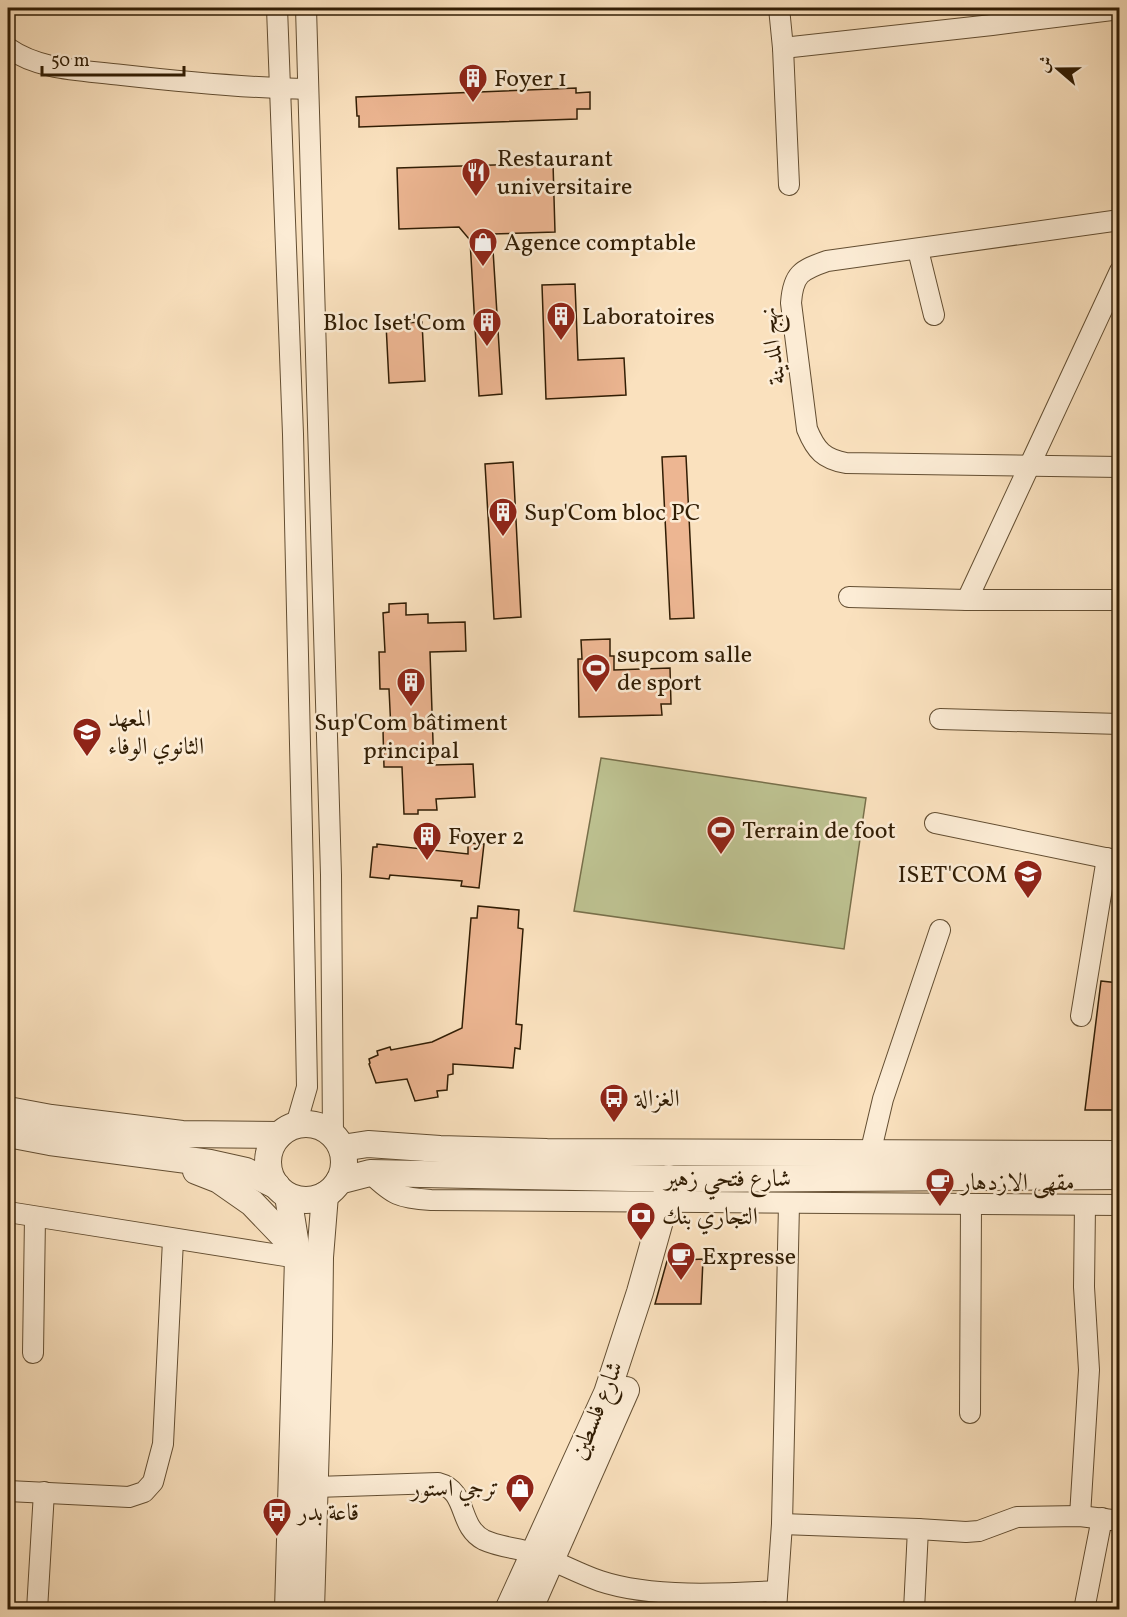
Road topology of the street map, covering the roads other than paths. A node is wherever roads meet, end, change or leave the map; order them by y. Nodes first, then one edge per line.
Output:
1 (276, 8) edge
2 (306, 8) edge
3 (779, 8) edge
4 (1119, 9) edge
5 (8, 48) edge
6 (783, 48) junction
7 (279, 89) junction
8 (308, 89) junction
9 (789, 185) dead end
10 (1119, 220) edge
11 (918, 250) junction
12 (1119, 271) edge
13 (1114, 294) edge
14 (934, 315) dead end
15 (1029, 466) junction
16 (1119, 467) edge
17 (849, 597) dead end
18 (967, 600) junction
19 (1119, 600) edge
20 (940, 719) dead end
21 (1119, 724) edge
22 (935, 823) dead end
23 (1113, 860) edge
24 (940, 930) dead end
25 (1081, 1016) dead end
26 (8, 1110) edge
27 (288, 1130) junction
28 (8, 1134) edge
29 (337, 1142) junction
30 (870, 1154) junction
31 (1119, 1154) edge
32 (156, 1157) junction
33 (1119, 1176) edge
34 (332, 1188) junction
35 (674, 1190) junction
36 (282, 1191) junction
37 (789, 1204) junction
38 (972, 1204) junction
39 (1085, 1205) junction
40 (1119, 1205) edge
41 (8, 1212) edge
42 (34, 1217) junction
43 (173, 1240) junction
44 (305, 1255) junction
45 (33, 1353) dead end
46 (970, 1413) dead end
47 (316, 1487) junction
48 (8, 1491) edge
49 (44, 1491) junction
50 (1080, 1516) junction
51 (1111, 1519) edge
52 (782, 1524) junction
53 (918, 1529) junction
54 (542, 1557) junction
55 (777, 1600) edge
56 (37, 1610) edge
57 (288, 1610) edge
58 (310, 1610) edge
59 (508, 1610) edge
60 (530, 1610) edge
61 (914, 1610) edge
62 (1084, 1610) edge

1 - 7 street
2 - 8 street
3 - 6 street
4 - 6 street
5 - 7 street
6 - 9 street
7 - 8 street
7 - 27 street
8 - 29 street
10 - 11 street, نهج المدينة
11 - 14 street
11 - 15 street, نهج المدينة
12 - 13 street
13 - 15 street
15 - 16 street, نهج المدينة
15 - 18 street
17 - 18 street
18 - 19 street
20 - 21 street
22 - 23 street
23 - 25 street
24 - 30 street
26 - 27 street
27 - 29 street
27 - 36 street
28 - 32 street
29 - 30 street, شارع فتحي زهير
29 - 34 street
30 - 31 street, شارع فتحي زهير
32 - 36 street
32 - 44 street
33 - 35 street, شارع فتحي زهير
34 - 35 street, شارع فتحي زهير
34 - 36 street
34 - 44 street
35 - 37 street
35 - 54 street, شارع فلسطين
36 - 44 street
37 - 38 street
37 - 52 street
38 - 39 street
38 - 46 street
39 - 40 street
39 - 50 street
41 - 42 street
42 - 43 street
42 - 45 street
43 - 44 street
43 - 49 street
44 - 47 street
44 - 57 street
47 - 54 street
47 - 58 street
48 - 49 street
49 - 56 street
50 - 51 street
50 - 53 street
51 - 62 street
52 - 53 street
52 - 55 street
53 - 61 street
54 - 55 street
54 - 59 street, شارع فلسطين
54 - 60 street, شارع فلسطين

